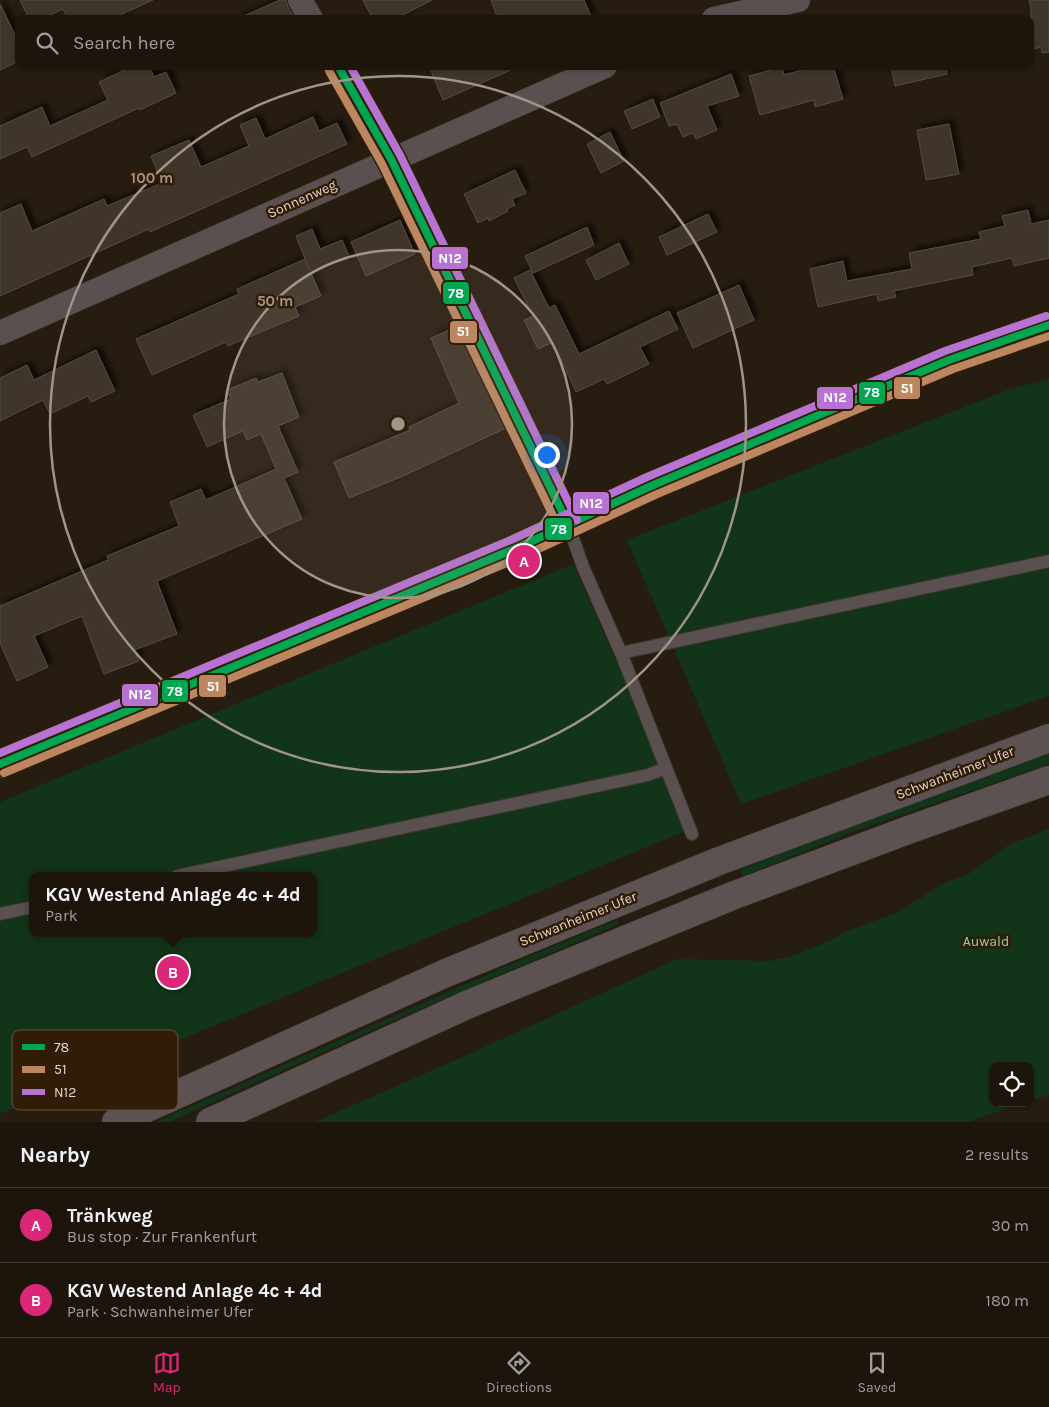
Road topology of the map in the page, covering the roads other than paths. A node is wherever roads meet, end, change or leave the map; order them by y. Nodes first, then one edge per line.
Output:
1 (300, 0) edge
2 (798, 0) edge
3 (309, 15) edge
4 (732, 15) edge
5 (340, 70) edge
6 (596, 70) edge
7 (391, 159) junction
8 (1049, 325) edge
9 (0, 333) edge
10 (568, 524) junction
11 (1049, 561) edge
12 (621, 653) junction
13 (1049, 738) edge
14 (0, 764) edge
15 (666, 768) junction
16 (1049, 780) edge
17 (692, 834) dead end
18 (196, 872) edge
19 (29, 908) edge
20 (0, 914) edge
21 (178, 1094) edge
22 (142, 1110) edge
23 (116, 1122) edge
24 (210, 1122) edge

1 - 3 street
2 - 4 street
5 - 7 street
6 - 7 street, Sonnenweg
7 - 9 street, Sonnenweg
7 - 10 street
8 - 10 main road
10 - 12 lane
10 - 14 main road
11 - 12 lane
12 - 15 lane
13 - 21 main road, Schwanheimer Ufer
15 - 17 lane
15 - 18 lane
16 - 24 main road
19 - 20 lane
22 - 23 main road, Schwanheimer Ufer

